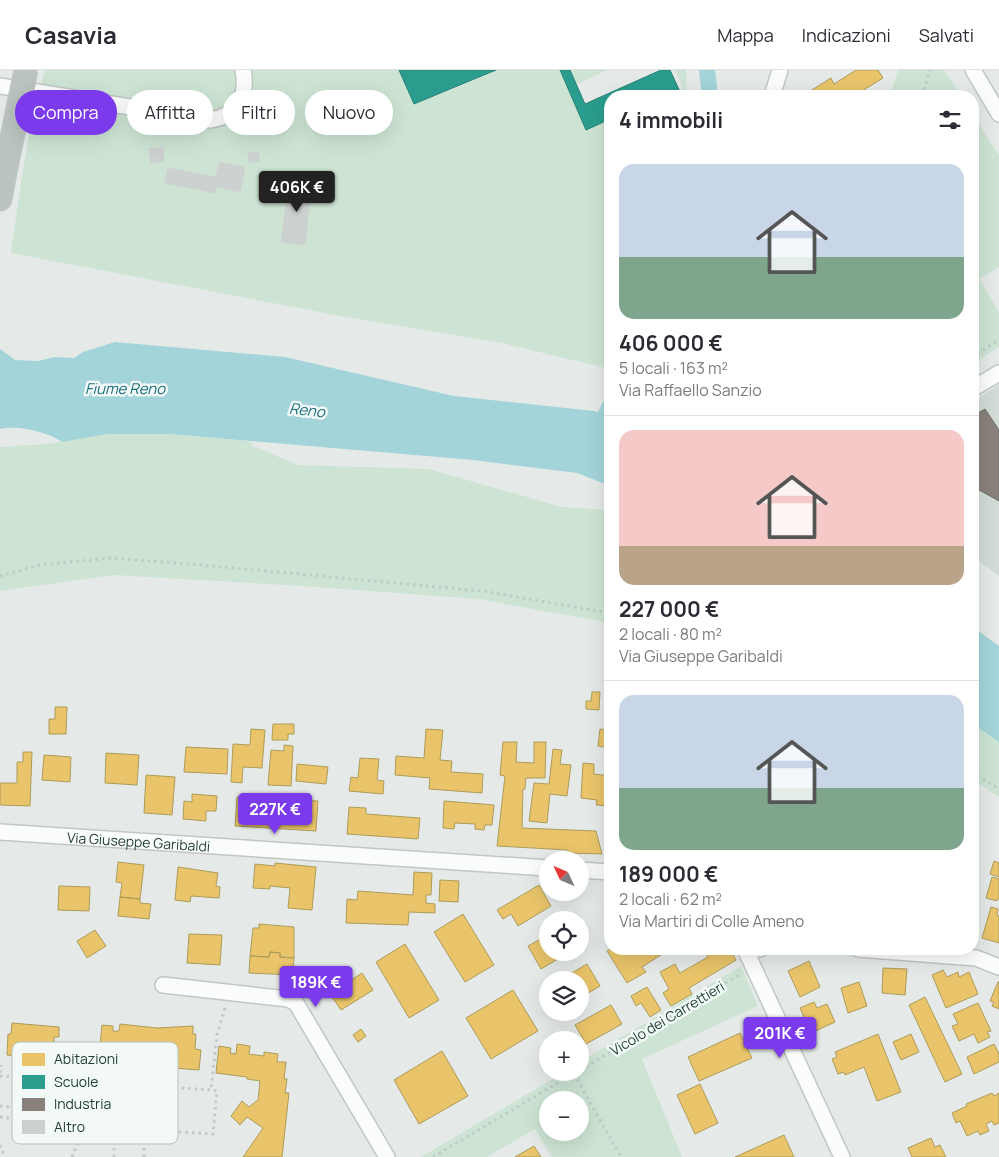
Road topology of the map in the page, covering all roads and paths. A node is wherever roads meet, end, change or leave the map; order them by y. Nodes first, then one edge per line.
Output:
1 (26, 70) edge
2 (243, 70) edge
3 (780, 70) edge
4 (930, 70) edge
5 (973, 70) edge
6 (0, 86) edge
7 (774, 90) edge
8 (924, 90) edge
9 (999, 114) edge
10 (0, 199) edge
11 (999, 340) edge
12 (979, 353) edge
13 (999, 373) edge
14 (979, 385) edge
15 (0, 576) edge
16 (604, 612) edge
17 (979, 776) edge
18 (999, 789) edge
19 (0, 832) edge
20 (539, 867) edge
21 (589, 871) edge
22 (604, 872) edge
23 (748, 955) edge
24 (937, 955) edge
25 (754, 967) junction
26 (999, 967) edge
27 (163, 985) dead end
28 (230, 992) junction
29 (1, 1065) edge
30 (589, 1065) edge
31 (0, 1074) edge
32 (561, 1081) edge
33 (579, 1081) edge
34 (178, 1088) edge
35 (211, 1090) junction
36 (178, 1132) edge
37 (77, 1144) edge
38 (0, 1145) edge
39 (114, 1146) dead end
40 (144, 1147) dead end
41 (5, 1157) edge
42 (72, 1157) edge
43 (114, 1157) edge
44 (144, 1157) edge
45 (387, 1157) edge
46 (433, 1157) edge
47 (621, 1157) edge
48 (842, 1157) edge

1 - 10 highway, bridge
2 - 6 street
3 - 7 street
4 - 8 path
5 - 9 street
11 - 12 path
13 - 14 street
15 - 16 path
17 - 18 path
19 - 20 street, Via Giuseppe Garibaldi
21 - 22 street
23 - 25 street
24 - 26 street
25 - 30 path, Vicolo dei Carrettieri
25 - 48 street
27 - 28 street
28 - 35 path
28 - 45 street
29 - 31 path
32 - 46 path
33 - 47 path
34 - 35 path
35 - 36 path
37 - 42 path
38 - 41 path
39 - 43 path
40 - 44 path

